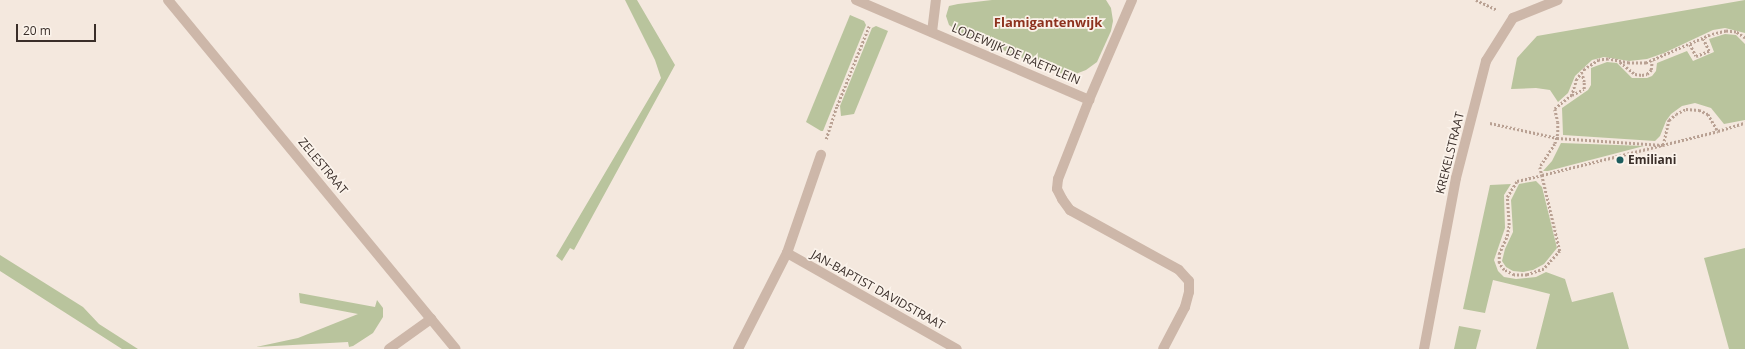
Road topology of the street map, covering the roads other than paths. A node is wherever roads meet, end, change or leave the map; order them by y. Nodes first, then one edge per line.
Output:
1 (168, 0) edge
2 (936, 0) edge
3 (1132, 0) edge
4 (1558, 0) edge
5 (865, 1) edge
6 (932, 32) junction
7 (1089, 100) junction
8 (821, 155) road end
9 (787, 253) junction
10 (431, 319) junction
11 (389, 349) edge
12 (456, 349) edge
13 (738, 349) edge
14 (957, 349) edge
15 (1163, 349) edge
16 (1424, 349) edge

1 - 10 street, ZELESTRAAT
2 - 6 street, LODEWIJK DE RAETPLEIN
3 - 7 street, LODEWIJK DE RAETPLEIN
4 - 16 street, KREKELSTRAAT
5 - 6 street, LODEWIJK DE RAETPLEIN
6 - 7 street, LODEWIJK DE RAETPLEIN
7 - 15 street, LODEWIJK DE RAETPLEIN
8 - 9 street
9 - 13 street
9 - 14 street, JAN-BAPTIST DAVIDSTRAAT
10 - 11 street
10 - 12 street, ZELESTRAAT

